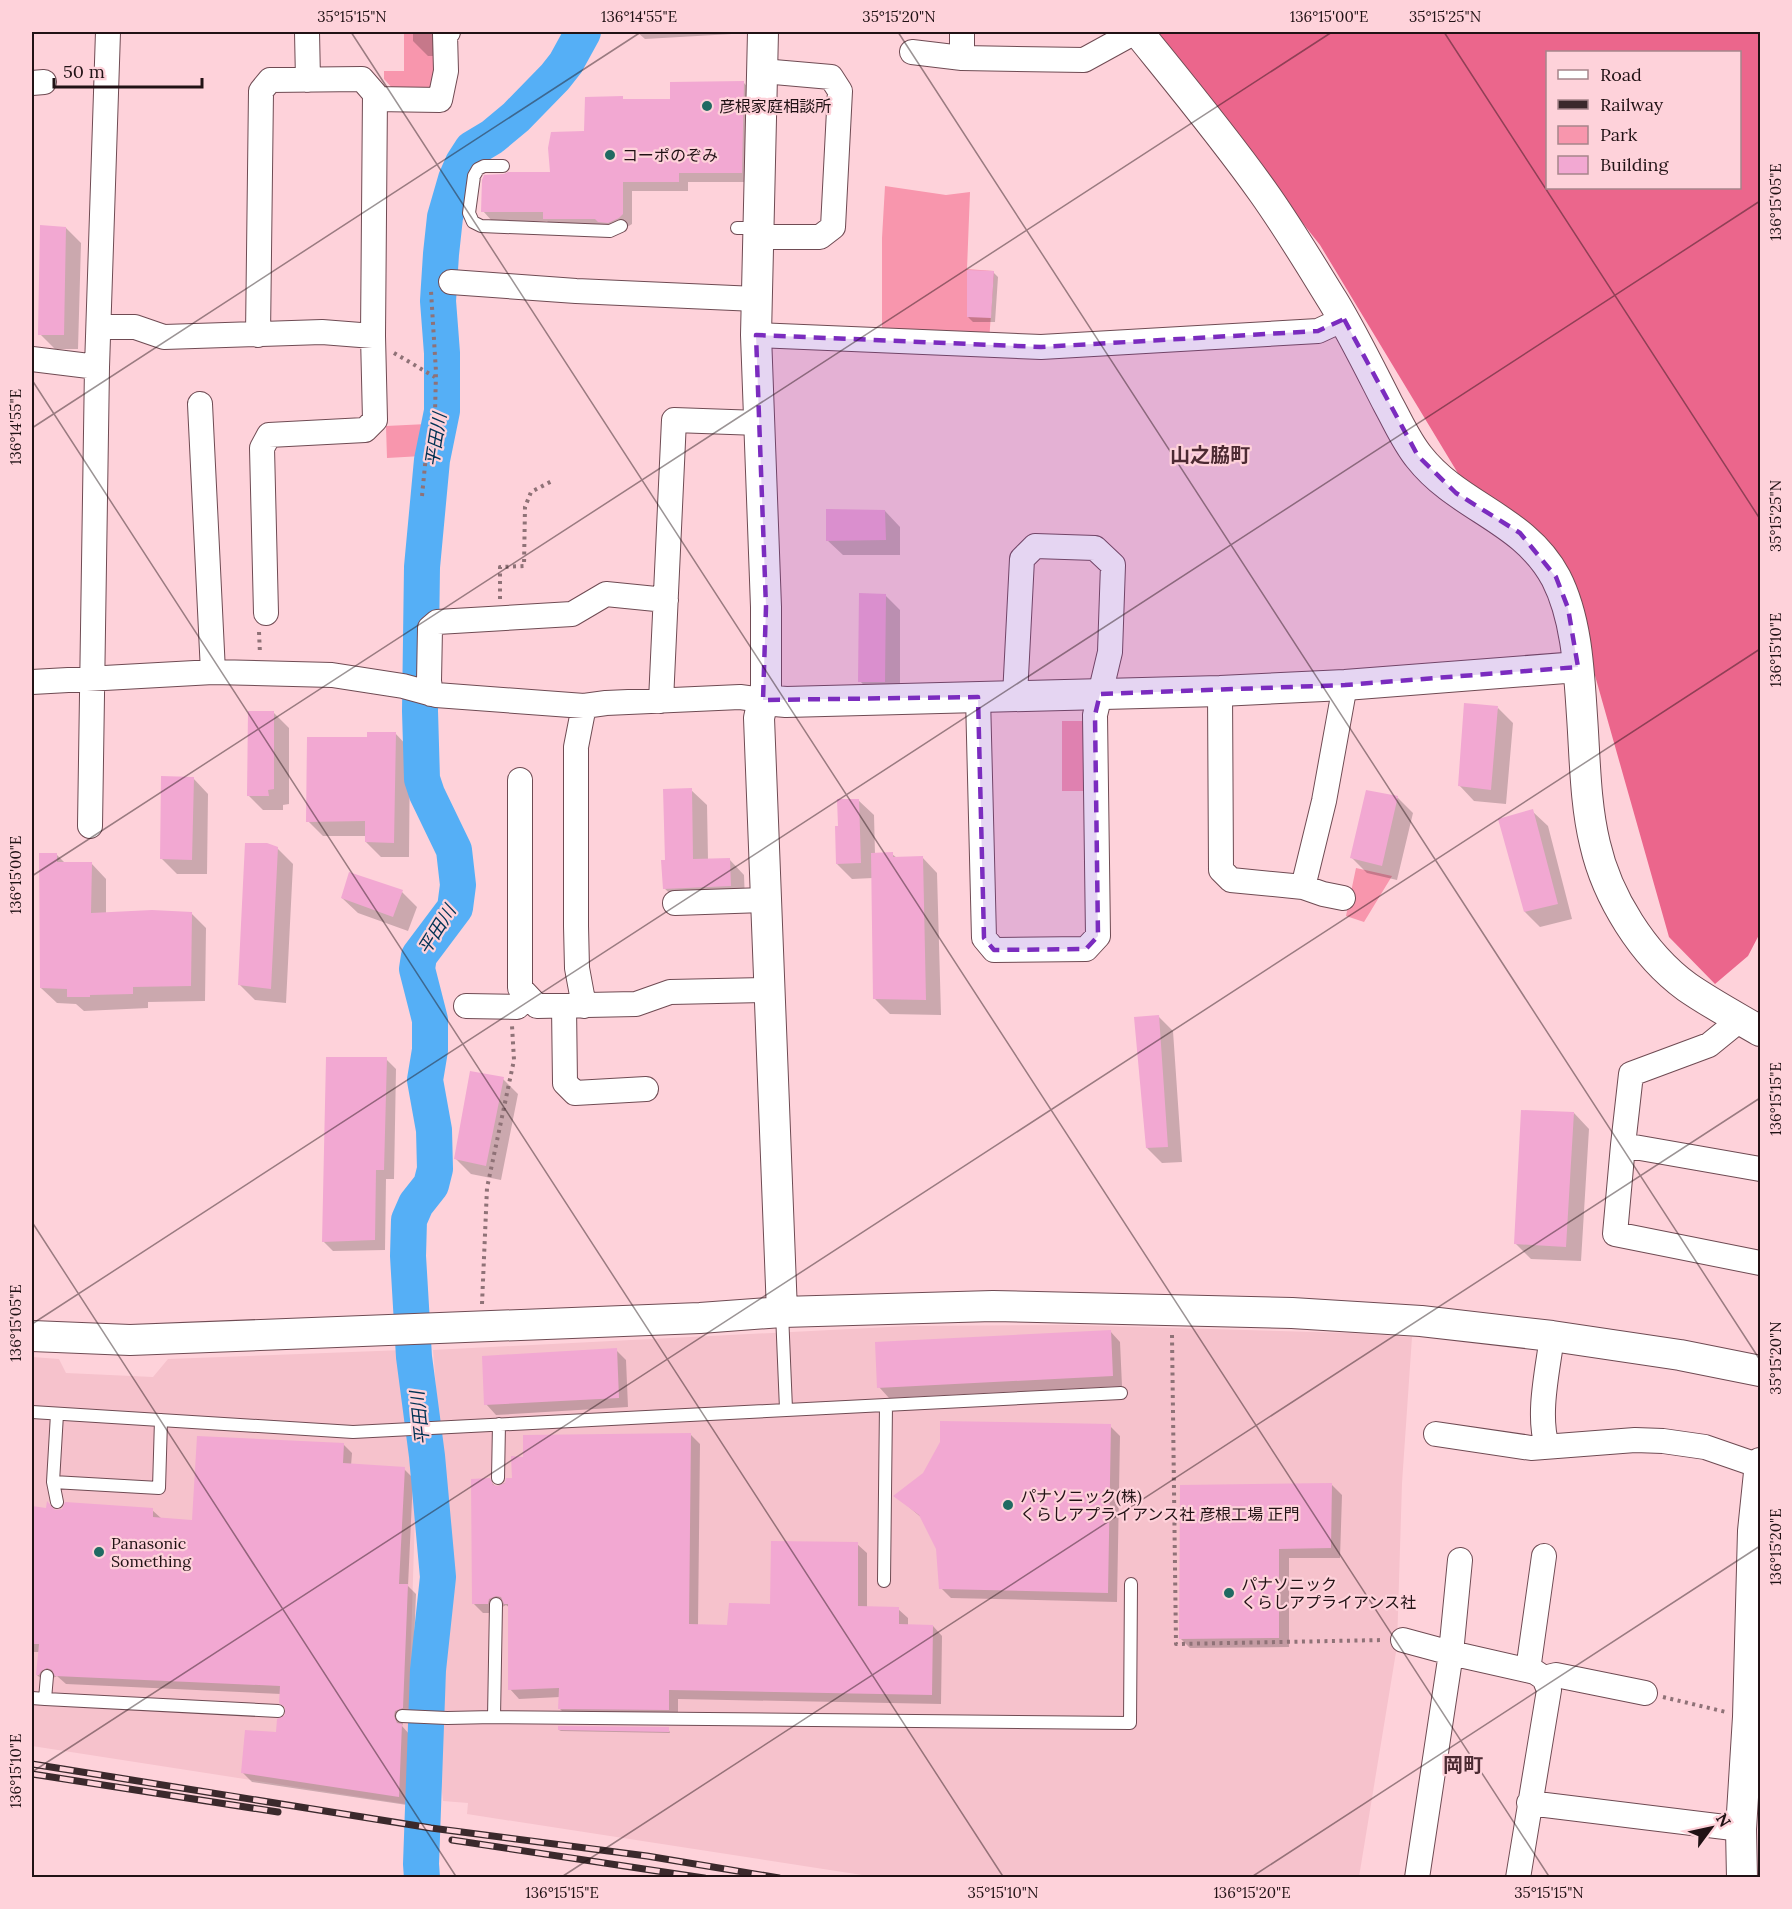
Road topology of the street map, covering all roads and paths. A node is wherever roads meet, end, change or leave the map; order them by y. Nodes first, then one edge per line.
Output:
1 (108, 32) edge
2 (307, 32) edge
3 (448, 32) edge
4 (763, 32) edge
5 (962, 32) edge
6 (1137, 32) edge
7 (912, 52) dead end
8 (962, 58) junction
9 (757, 67) junction
10 (308, 80) junction
11 (375, 99) junction
12 (503, 166) dead end
13 (621, 226) dead end
14 (751, 231) junction
15 (441, 285) joint
16 (756, 299) junction
17 (1344, 319) junction
18 (99, 327) junction
19 (258, 334) junction
20 (756, 336) junction
21 (373, 341) junction
22 (32, 359) edge
23 (97, 367) junction
24 (435, 377) dead end
25 (200, 404) dead end
26 (759, 423) junction
27 (552, 481) dead end
28 (422, 496) dead end
29 (666, 600) junction
30 (266, 613) joint
31 (500, 617) junction
32 (1578, 667) junction
33 (213, 672) junction
34 (261, 673) junction
35 (92, 679) junction
36 (32, 682) edge
37 (1345, 685) junction
38 (424, 691) junction
39 (1220, 691) junction
40 (1100, 694) junction
41 (1015, 696) junction
42 (978, 697) junction
43 (661, 700) junction
44 (763, 700) junction
45 (584, 706) junction
46 (520, 780) dead end
47 (90, 826) dead end
48 (1303, 887) junction
49 (1343, 898) dead end
50 (765, 900) junction
51 (675, 903) dead end
52 (769, 990) junction
53 (520, 1002) junction
54 (466, 1006) dead end
55 (574, 1006) junction
56 (1751, 1025) edge
57 (646, 1089) dead end
58 (1623, 1145) junction
59 (1761, 1170) edge
60 (1761, 1263) edge
61 (1172, 1310) junction
62 (782, 1312) junction
63 (482, 1327) junction
64 (32, 1336) edge
65 (1552, 1336) junction
66 (1761, 1371) edge
67 (1121, 1393) dead end
68 (886, 1405) junction
69 (786, 1409) junction
70 (32, 1412) edge
71 (57, 1414) junction
72 (161, 1420) junction
73 (499, 1424) junction
74 (1436, 1434) dead end
75 (1547, 1446) junction
76 (1760, 1465) edge
77 (498, 1478) dead end
78 (53, 1482) junction
79 (57, 1502) dead end
80 (1544, 1556) dead end
81 (1460, 1560) dead end
82 (884, 1581) dead end
83 (1131, 1584) dead end
84 (496, 1604) dead end
85 (1403, 1640) joint
86 (1451, 1653) junction
87 (1536, 1674) junction
88 (1754, 1675) edge
89 (47, 1676) dead end
90 (1645, 1693) joint
91 (32, 1698) edge
92 (45, 1699) junction
93 (278, 1711) dead end
94 (405, 1717) dead end
95 (494, 1717) junction
96 (1748, 1717) junction
97 (1529, 1803) junction
98 (1741, 1829) junction
99 (1747, 1872) edge
100 (1417, 1878) edge
101 (1518, 1878) edge

1 - 18 street
2 - 10 street
3 - 11 street
4 - 9 street
5 - 8 street
6 - 8 street
6 - 17 street
7 - 8 street
9 - 14 street
9 - 14 street
10 - 11 street
10 - 19 street
11 - 21 street
12 - 13 lane
14 - 16 street
15 - 16 street
15 - 28 path
16 - 20 street
17 - 20 street
17 - 32 street
18 - 19 street
18 - 23 street
19 - 21 street
20 - 26 street
21 - 24 path
21 - 30 street
22 - 23 street
23 - 35 street
25 - 33 street
26 - 29 street
26 - 44 street
27 - 31 path
29 - 31 street
29 - 43 street
30 - 34 path
31 - 38 street
32 - 37 street
32 - 56 street
33 - 34 street
33 - 35 street
34 - 38 street
35 - 36 street
35 - 47 street
37 - 39 street
37 - 48 street
38 - 45 street
39 - 40 street
39 - 48 street
40 - 41 street
40 - 41 street
40 - 42 street
41 - 42 street
42 - 44 street
43 - 44 street
43 - 45 street
44 - 50 street
45 - 55 street
46 - 53 street
48 - 49 street
50 - 51 street
50 - 52 street
52 - 55 street
52 - 62 street
53 - 54 street
53 - 55 street
53 - 63 path
55 - 57 street
56 - 58 street
58 - 59 street
58 - 60 street
61 - 62 street
61 - 65 street
61 - 85 path
62 - 63 street
62 - 69 lane
63 - 64 street
65 - 66 street
65 - 75 street
67 - 68 lane
68 - 69 lane
68 - 82 lane
69 - 73 lane
70 - 71 lane
71 - 72 lane
71 - 78 lane
72 - 73 lane
72 - 78 lane
73 - 77 lane
74 - 75 street
75 - 76 street
76 - 88 street
78 - 79 lane
80 - 87 street
81 - 86 street
83 - 95 lane
84 - 95 lane
85 - 86 street
86 - 87 street
86 - 100 street
87 - 90 street
87 - 97 street
88 - 96 street
89 - 92 lane
90 - 96 path
91 - 92 lane
92 - 93 lane
94 - 95 lane
96 - 98 street
97 - 98 street
97 - 101 street
98 - 99 street

